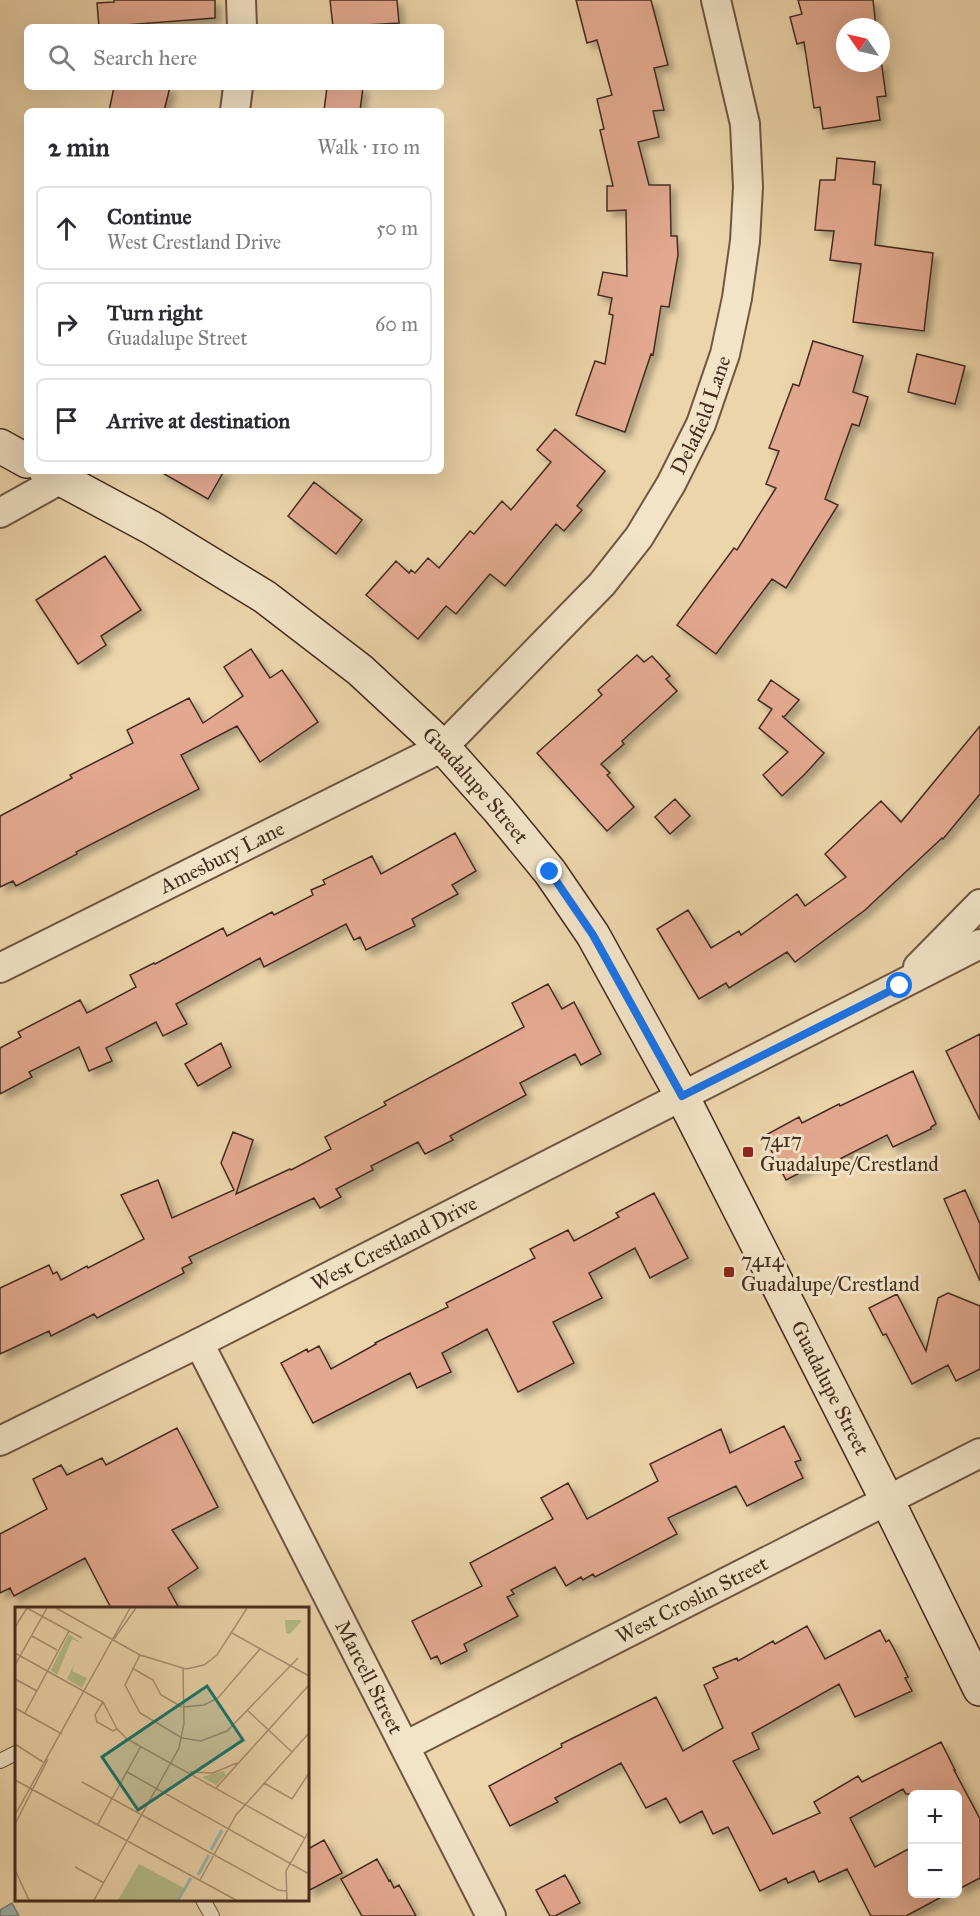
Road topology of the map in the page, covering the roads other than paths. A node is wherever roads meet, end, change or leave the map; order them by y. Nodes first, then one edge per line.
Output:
1 (241, 0) edge
2 (716, 0) edge
3 (242, 24) edge
4 (238, 90) edge
5 (235, 108) edge
6 (0, 446) edge
7 (24, 459) edge
8 (58, 474) edge
9 (0, 513) edge
10 (443, 747) junction
11 (980, 903) edge
12 (980, 944) edge
13 (0, 968) edge
14 (900, 986) junction
15 (682, 1096) junction
16 (199, 1343) junction
17 (0, 1441) edge
18 (980, 1453) edge
19 (887, 1500) junction
20 (980, 1689) edge
21 (405, 1746) junction
22 (15, 1754) edge
23 (0, 1761) edge
24 (204, 1901) edge
25 (484, 1914) edge
26 (212, 1916) edge

1 - 3 street
2 - 10 street, Delafield Lane
4 - 5 street
6 - 7 street
8 - 9 street
8 - 10 street, Guadalupe Street
10 - 13 street, Amesbury Lane
10 - 15 street, Guadalupe Street
11 - 14 street
12 - 14 street, West Crestland Drive
14 - 15 street, West Crestland Drive
15 - 16 street, West Crestland Drive
15 - 19 street, Guadalupe Street
16 - 17 street, West Crestland Drive
16 - 21 street, Marcell Street
18 - 19 street, West Croslin Street
19 - 20 street, Guadalupe Street
19 - 21 street, West Croslin Street
21 - 25 street, Marcell Street
22 - 23 lane
24 - 26 lane

